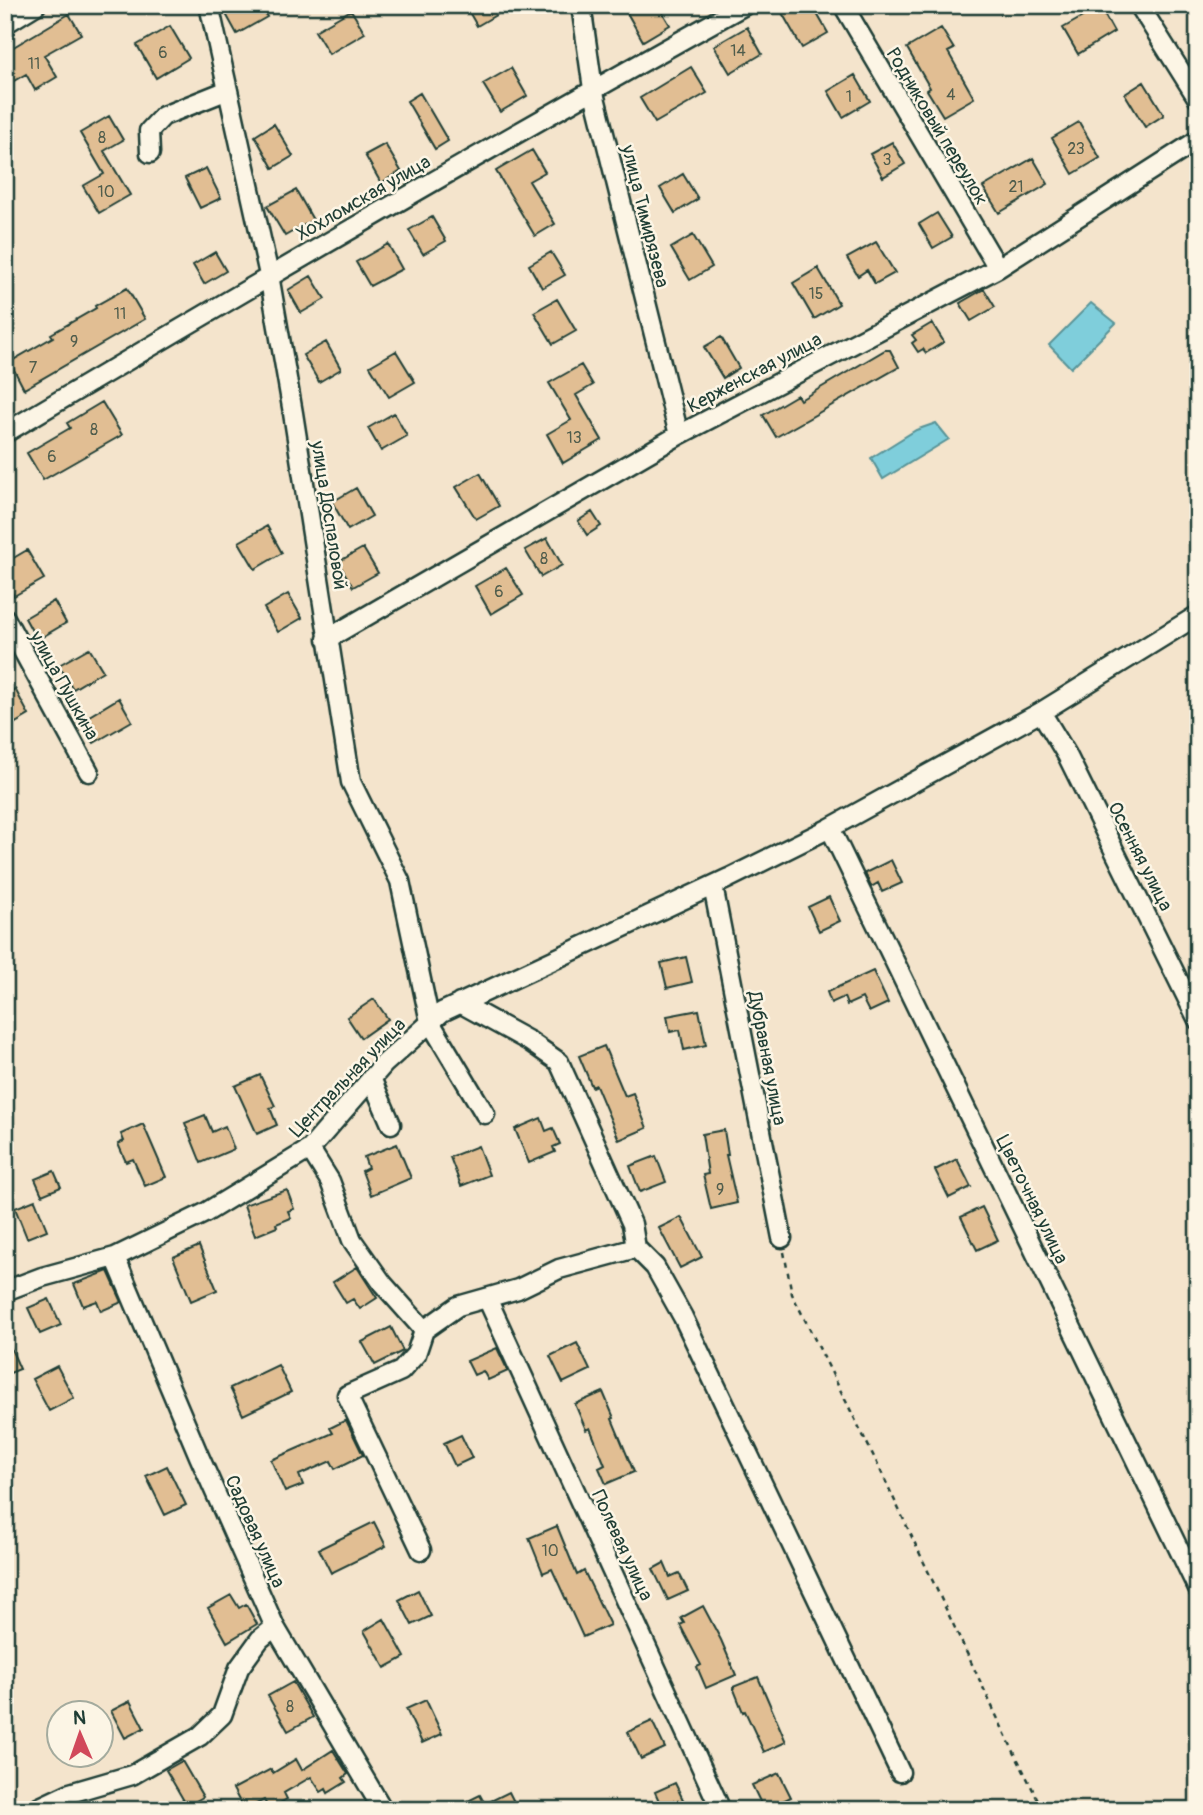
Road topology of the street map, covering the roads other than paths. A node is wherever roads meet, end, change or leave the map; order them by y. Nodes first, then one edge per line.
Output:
1 (36, 5) edge
2 (209, 5) edge
3 (581, 5) edge
4 (744, 5) edge
5 (843, 5) edge
6 (1139, 5) edge
7 (5, 24) edge
8 (593, 89) junction
9 (228, 90) junction
10 (1198, 99) edge
11 (1198, 140) edge
12 (150, 153) dead end
13 (998, 268) junction
14 (269, 275) junction
15 (5, 433) edge
16 (679, 435) junction
17 (1198, 615) edge
18 (5, 618) edge
19 (327, 639) junction
20 (1041, 712) junction
21 (89, 772) dead end
22 (830, 828) junction
23 (713, 886) junction
24 (460, 1003) junction
25 (1198, 1020) edge
26 (430, 1022) junction
27 (371, 1078) junction
28 (485, 1114) dead end
29 (391, 1124) dead end
30 (310, 1149) junction
31 (782, 1238) road end
32 (636, 1248) junction
33 (115, 1257) junction
34 (5, 1291) edge
35 (487, 1298) junction
36 (424, 1330) junction
37 (421, 1550) dead end
38 (1198, 1589) edge
39 (275, 1627) junction
40 (900, 1772) dead end
41 (34, 1810) edge
42 (383, 1810) edge
43 (721, 1810) edge

1 - 7 street
2 - 9 street, улица Доспаловой
3 - 8 street, улица Тимирязева
4 - 8 street, Хохломская улица
5 - 13 street, Родниковый переулок
6 - 10 street
8 - 14 street, Хохломская улица
8 - 16 street, улица Тимирязева
9 - 12 street
9 - 14 street, улица Доспаловой
11 - 13 street, Керженская улица
13 - 16 street, Керженская улица
14 - 15 street, Хохломская улица
14 - 19 street, улица Доспаловой
16 - 19 street, Керженская улица
17 - 20 street, Центральная улица
18 - 21 street, улица Пушкина
19 - 26 street, улица Доспаловой
20 - 22 street, Центральная улица
20 - 25 street, Осенняя улица
22 - 23 street, Центральная улица
22 - 38 street, Цветочная улица
23 - 24 street, Центральная улица
23 - 31 street, Дубравная улица
24 - 26 street, Центральная улица
24 - 32 street
26 - 27 street, Центральная улица
26 - 28 street, улица Доспаловой
27 - 29 street
27 - 30 street, Центральная улица
30 - 33 street, Центральная улица
30 - 36 street
32 - 35 street
32 - 40 street
33 - 34 street, Центральная улица
33 - 39 street, Садовая улица
35 - 36 street
35 - 43 street, Полевая улица
36 - 37 street
39 - 41 street
39 - 42 street, Садовая улица

